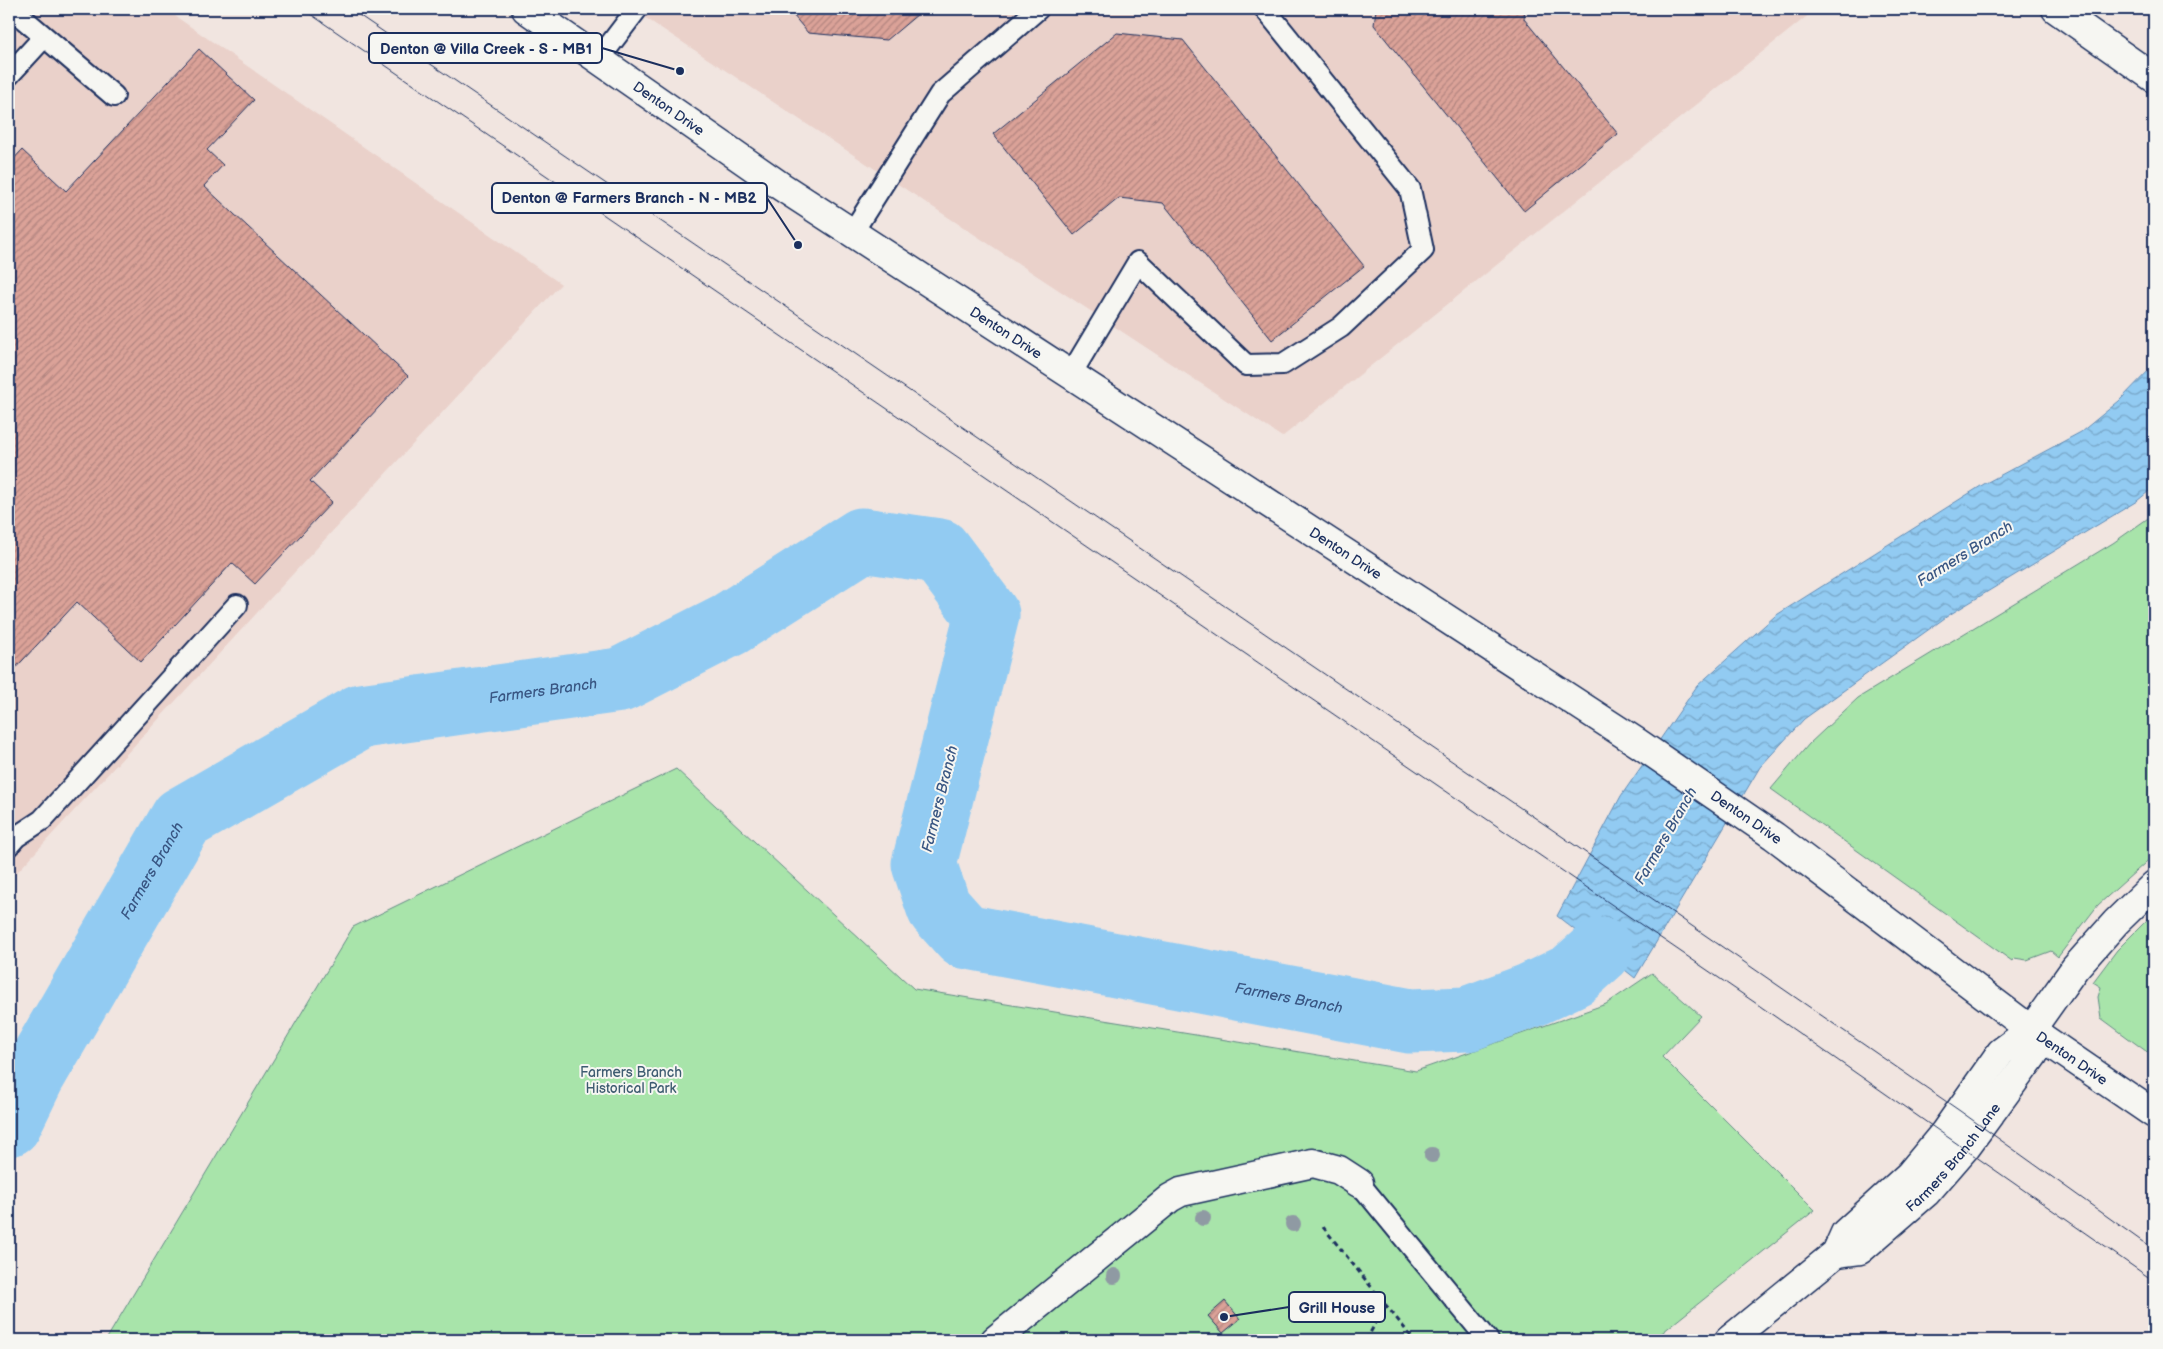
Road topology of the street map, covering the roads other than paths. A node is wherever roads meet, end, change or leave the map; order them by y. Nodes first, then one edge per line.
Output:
1 (12, 9) edge
2 (526, 9) edge
3 (637, 9) edge
4 (1038, 9) edge
5 (1264, 9) edge
6 (2056, 9) edge
7 (44, 36) junction
8 (599, 59) junction
9 (9, 75) edge
10 (2154, 78) edge
11 (114, 96) dead end
12 (852, 233) junction
13 (1071, 374) junction
14 (237, 605) dead end
15 (9, 845) edge
16 (2154, 885) edge
17 (2031, 1030) junction
18 (2154, 1114) edge
19 (1359, 1183) joint
20 (996, 1340) edge
21 (1488, 1340) edge
22 (1729, 1340) edge

1 - 7 lane
2 - 8 street, Denton Drive
3 - 8 lane
4 - 12 lane
5 - 13 lane
6 - 10 street
7 - 9 lane
7 - 11 lane
8 - 12 street, Denton Drive
12 - 13 street, Denton Drive
13 - 17 street, Denton Drive
14 - 15 lane
16 - 17 street, Farmers Branch Lane
17 - 18 street, Denton Drive
17 - 22 street, Farmers Branch Lane
19 - 20 street
19 - 21 lane

